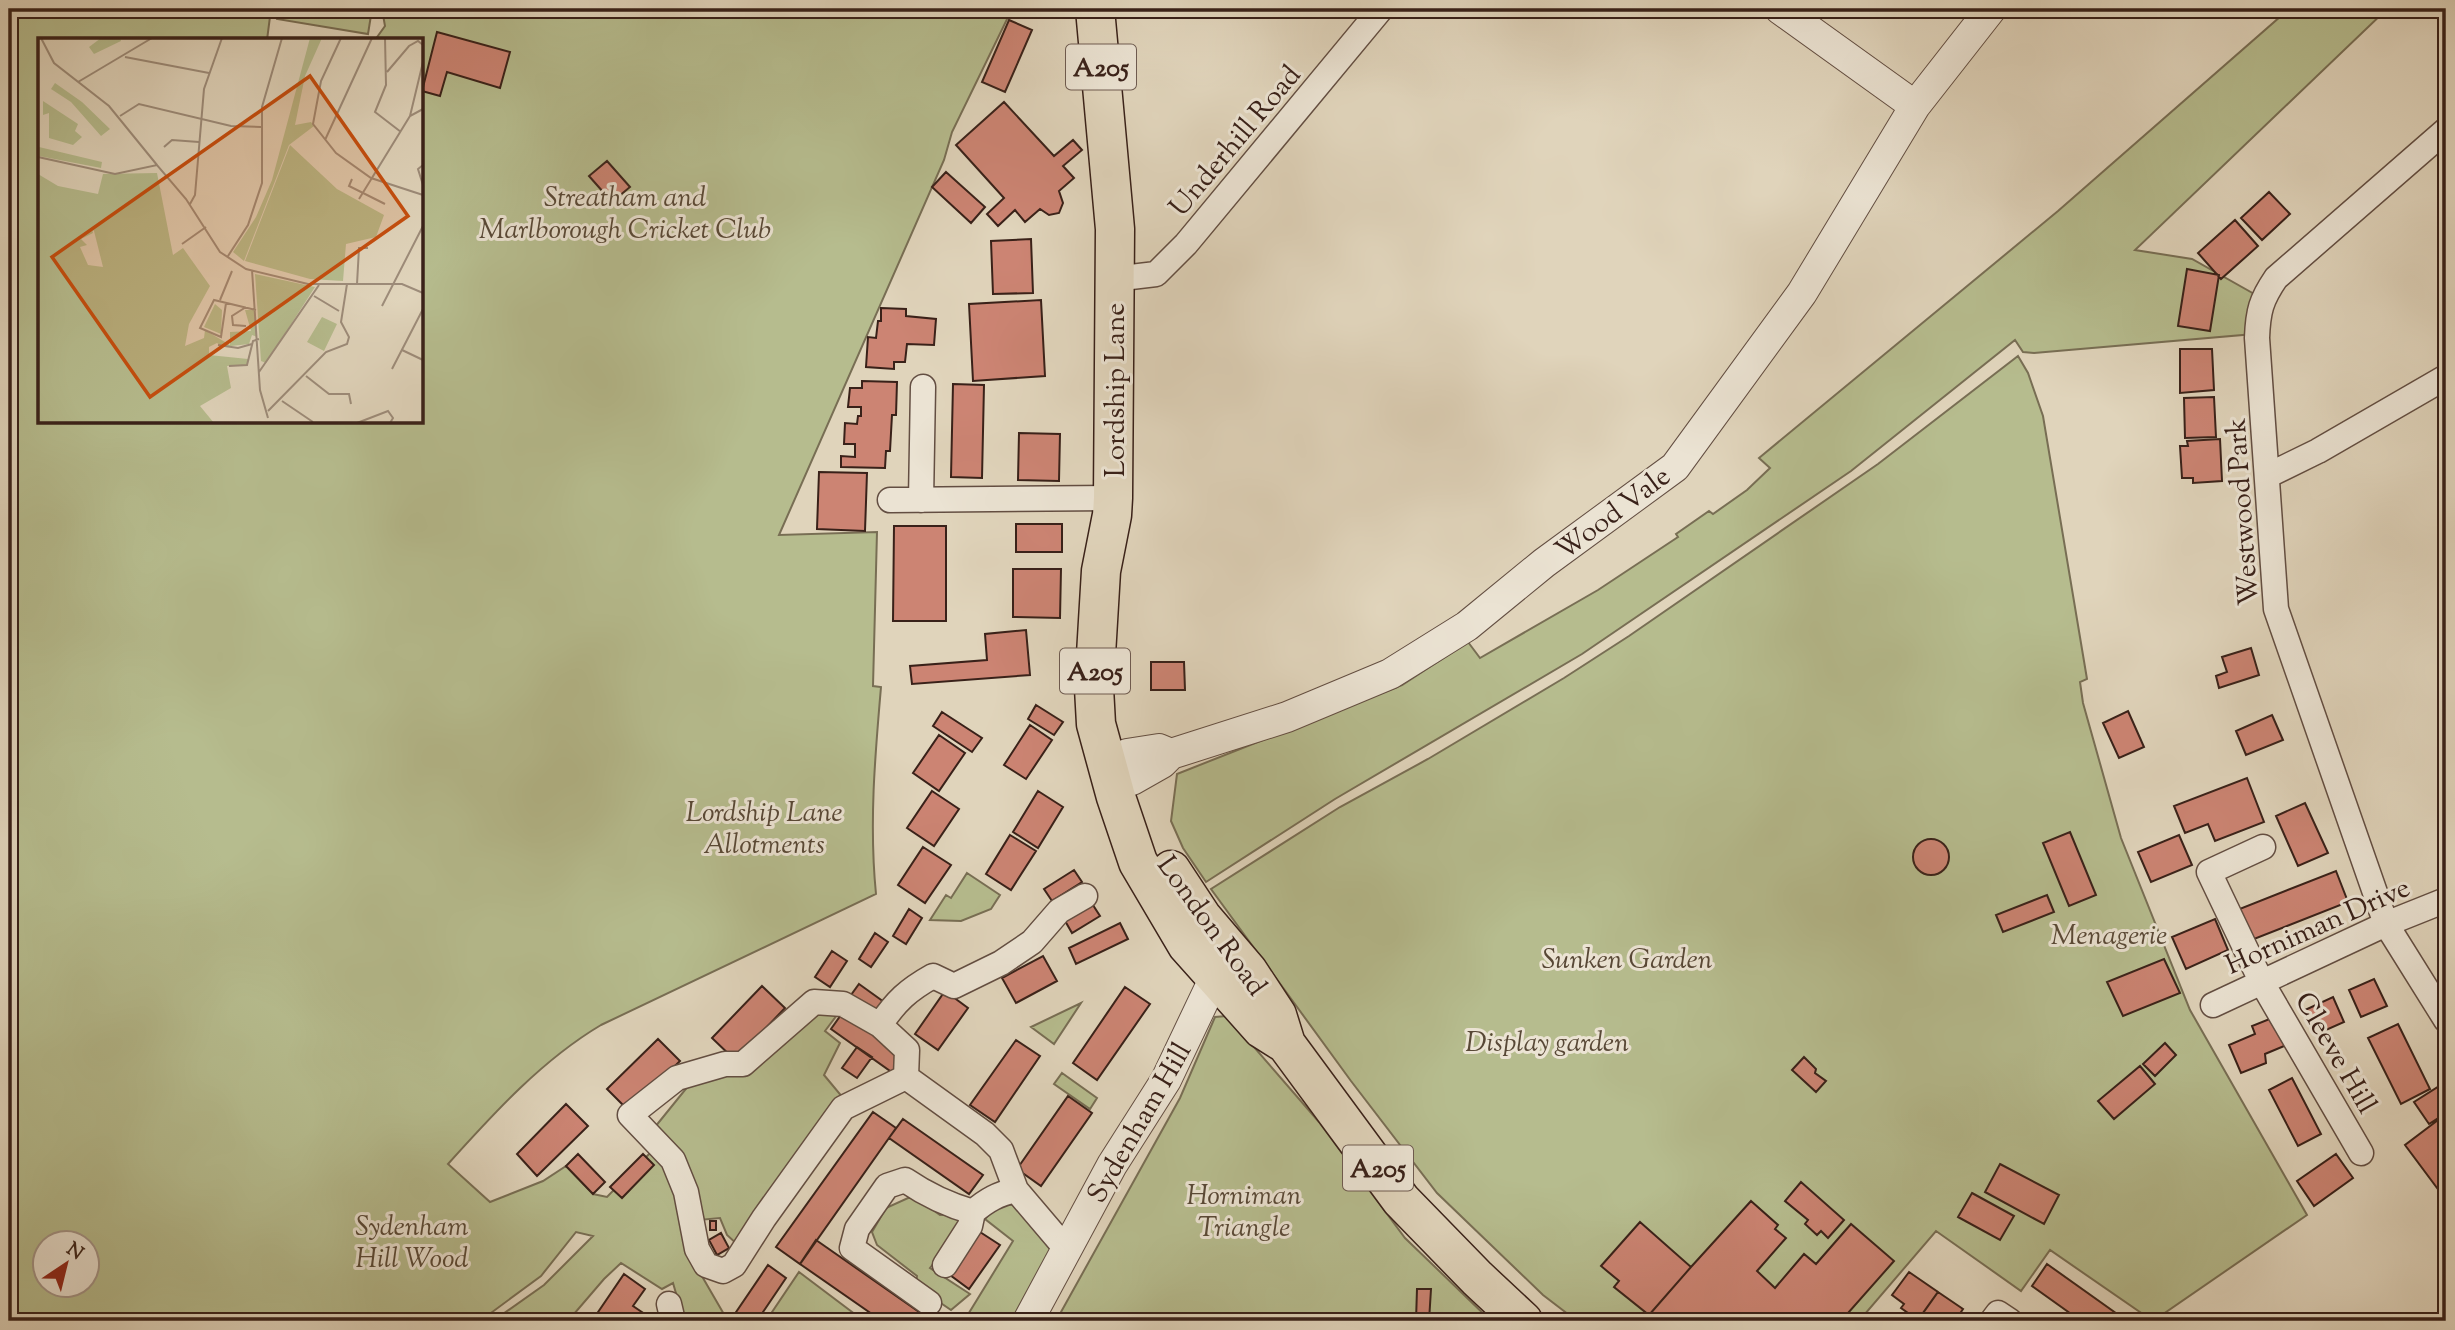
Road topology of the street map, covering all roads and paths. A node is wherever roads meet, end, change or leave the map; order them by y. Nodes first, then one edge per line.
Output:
1 (1095, 9) edge
2 (1381, 9) edge
3 (1780, 9) edge
4 (1991, 9) edge
5 (1915, 106) junction
6 (2446, 130) edge
7 (1114, 279) junction
8 (2446, 377) edge
9 (922, 387) dead end
10 (2267, 476) junction
11 (890, 500) dead end
12 (921, 500) junction
13 (1113, 507) junction
14 (1122, 768) junction
15 (2263, 847) dead end
16 (1085, 896) dead end
17 (2446, 900) edge
18 (1202, 917) junction
19 (2386, 924) junction
20 (1215, 977) junction
21 (2261, 981) junction
22 (2213, 1005) dead end
23 (2446, 1020) edge
24 (880, 1026) junction
25 (1286, 1044) junction
26 (906, 1077) junction
27 (2361, 1153) dead end
28 (1016, 1191) junction
29 (973, 1212) junction
30 (1067, 1250) junction
31 (945, 1265) dead end
32 (929, 1303) dead end
33 (1028, 1321) edge
34 (1523, 1321) edge
35 (1992, 1321) edge
36 (2010, 1321) edge

1 - 7 highway, Lordship Lane / A205
2 - 7 street, Underhill Road
3 - 5 street
4 - 5 street, Wood Vale
5 - 14 street, Wood Vale
6 - 10 street, Westwood Park
7 - 13 highway, Lordship Lane / A205
8 - 10 street
9 - 12 street
10 - 19 street, Westwood Park
11 - 12 street
12 - 13 street
13 - 14 highway, London Road / A205
14 - 18 highway, London Road / A205
14 - 20 highway, London Road / A205
15 - 21 street, Cleeve Hill
16 - 24 street
17 - 19 street, Horniman Drive
18 - 20 street, Sydenham Hill
18 - 25 highway, London Road / A205
19 - 21 street, Horniman Drive
19 - 23 street, Westwood Park
20 - 25 highway, London Road / A205
20 - 30 street, Sydenham Hill
21 - 22 street, Horniman Drive
21 - 27 street, Cleeve Hill
24 - 26 street
24 - 26 street
25 - 34 highway, London Road / A205
26 - 28 street
28 - 29 street
28 - 30 street
29 - 31 street
29 - 32 street
30 - 33 street, Sydenham Hill
35 - 36 street

